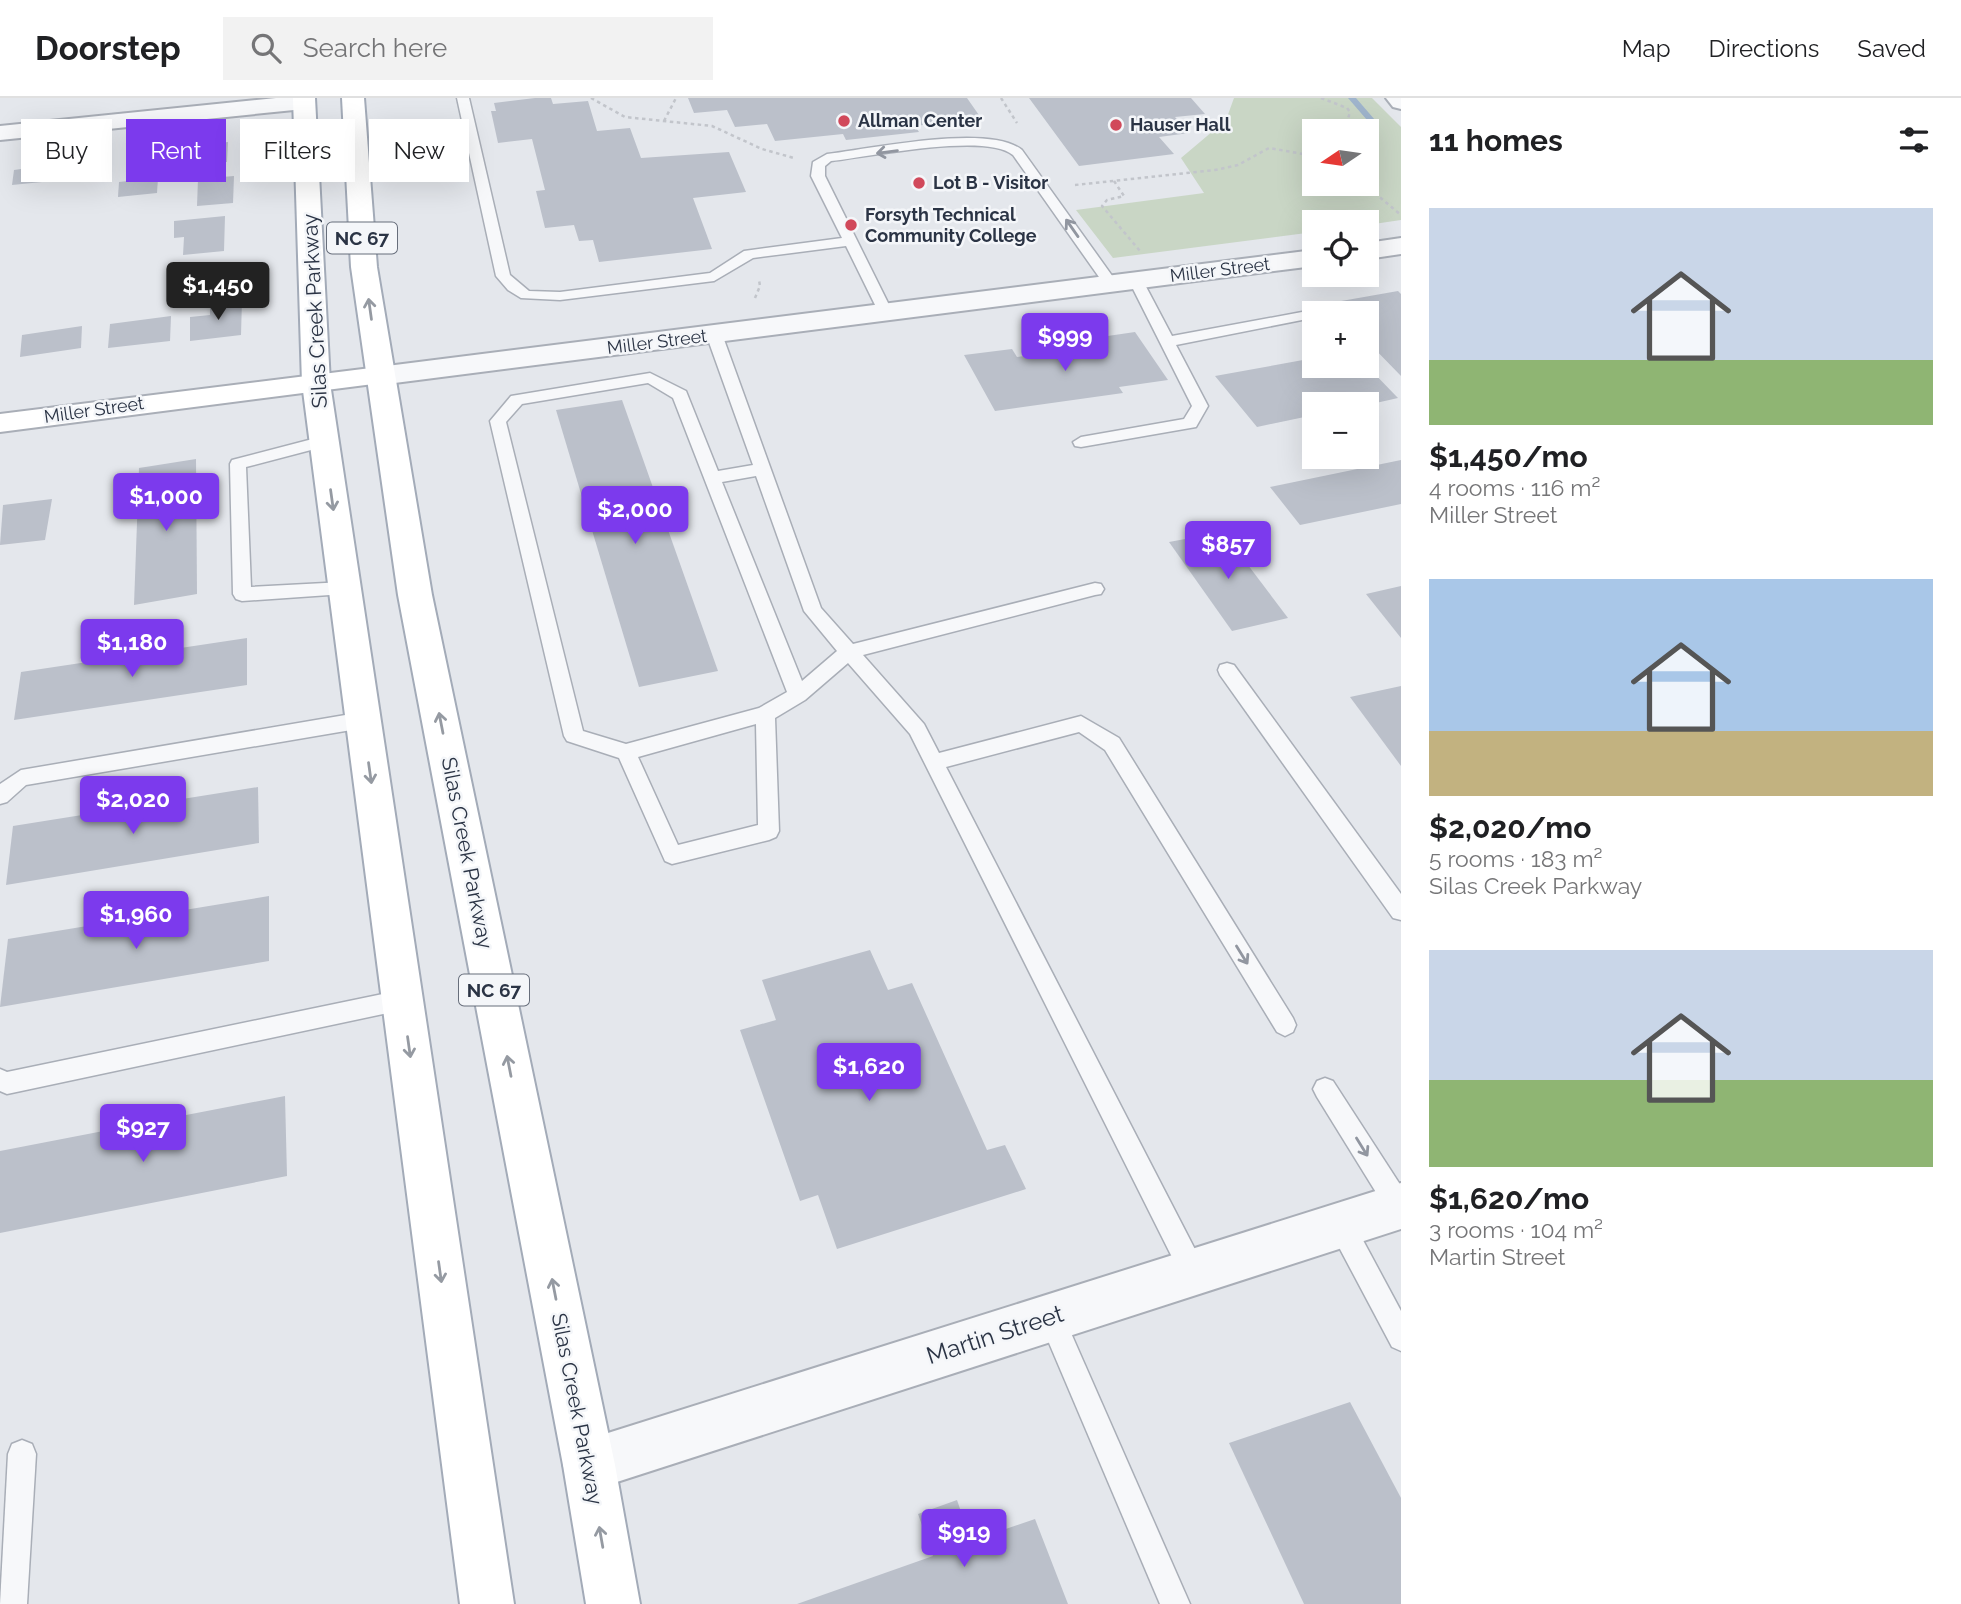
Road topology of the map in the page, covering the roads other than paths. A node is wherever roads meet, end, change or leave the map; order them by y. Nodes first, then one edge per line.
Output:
1 (353, 98) edge
2 (463, 98) edge
3 (1397, 98) edge
4 (304, 100) edge
5 (1401, 102) edge
6 (0, 133) edge
7 (850, 241) junction
8 (1401, 246) edge
9 (1379, 249) edge
10 (1302, 260) edge
11 (1135, 281) junction
12 (886, 313) junction
13 (1302, 316) dead end
14 (715, 334) junction
15 (1167, 342) junction
16 (379, 376) junction
17 (316, 383) junction
18 (0, 423) edge
19 (324, 441) junction
20 (1081, 442) dead end
21 (762, 469) junction
22 (712, 478) junction
23 (344, 588) junction
24 (1095, 589) dead end
25 (849, 652) junction
26 (1227, 670) dead end
27 (798, 695) junction
28 (765, 714) junction
29 (363, 720) junction
30 (626, 752) junction
31 (934, 762) junction
32 (0, 796) edge
33 (1401, 911) edge
34 (402, 1000) junction
35 (1285, 1025) dead end
36 (0, 1080) edge
37 (1325, 1089) dead end
38 (1400, 1206) edge
39 (1341, 1225) junction
40 (1193, 1272) junction
41 (1051, 1317) junction
42 (1401, 1338) edge
43 (22, 1454) dead end
44 (589, 1465) junction
45 (12, 1604) edge
46 (487, 1604) edge
47 (612, 1604) edge
48 (1175, 1604) edge

16 -> 1 main road, Silas Creek Parkway / NC 67
2 - 7 lane
3 - 5 street
4 - 6 street
4 - 17 main road, Silas Creek Parkway / NC 67
11 -> 7 lane
7 - 12 lane
8 - 9 street
10 - 11 street, Miller Street
11 - 12 street, Miller Street
11 - 15 lane
12 - 14 street, Miller Street
13 - 15 lane
14 - 16 street, Miller Street
14 - 21 lane
15 - 20 lane
16 - 17 main road, Miller Street
44 -> 16 main road, Silas Creek Parkway / NC 67
17 - 18 main road, Miller Street
17 - 19 main road, Silas Creek Parkway / NC 67
19 -> 23 main road, Silas Creek Parkway / NC 67
19 - 23 lane
21 - 22 lane
21 - 25 lane
22 - 27 lane
22 - 30 lane
23 - 29 main road, Silas Creek Parkway / NC 67
24 - 25 lane
25 - 27 lane
25 - 31 lane
26 - 33 lane
27 - 28 lane
28 - 30 lane
28 - 30 lane
29 - 32 lane
29 -> 34 main road, Silas Creek Parkway / NC 67
31 -> 35 lane
31 - 40 lane
34 - 36 lane
34 -> 46 main road, Silas Creek Parkway / NC 67
37 -> 38 lane
38 - 39 street, Martin Street
39 - 40 street, Martin Street
39 - 42 lane
40 - 41 street, Martin Street
41 - 44 street, Martin Street
41 - 48 lane
43 - 45 lane
47 -> 44 main road, Silas Creek Parkway / NC 67

